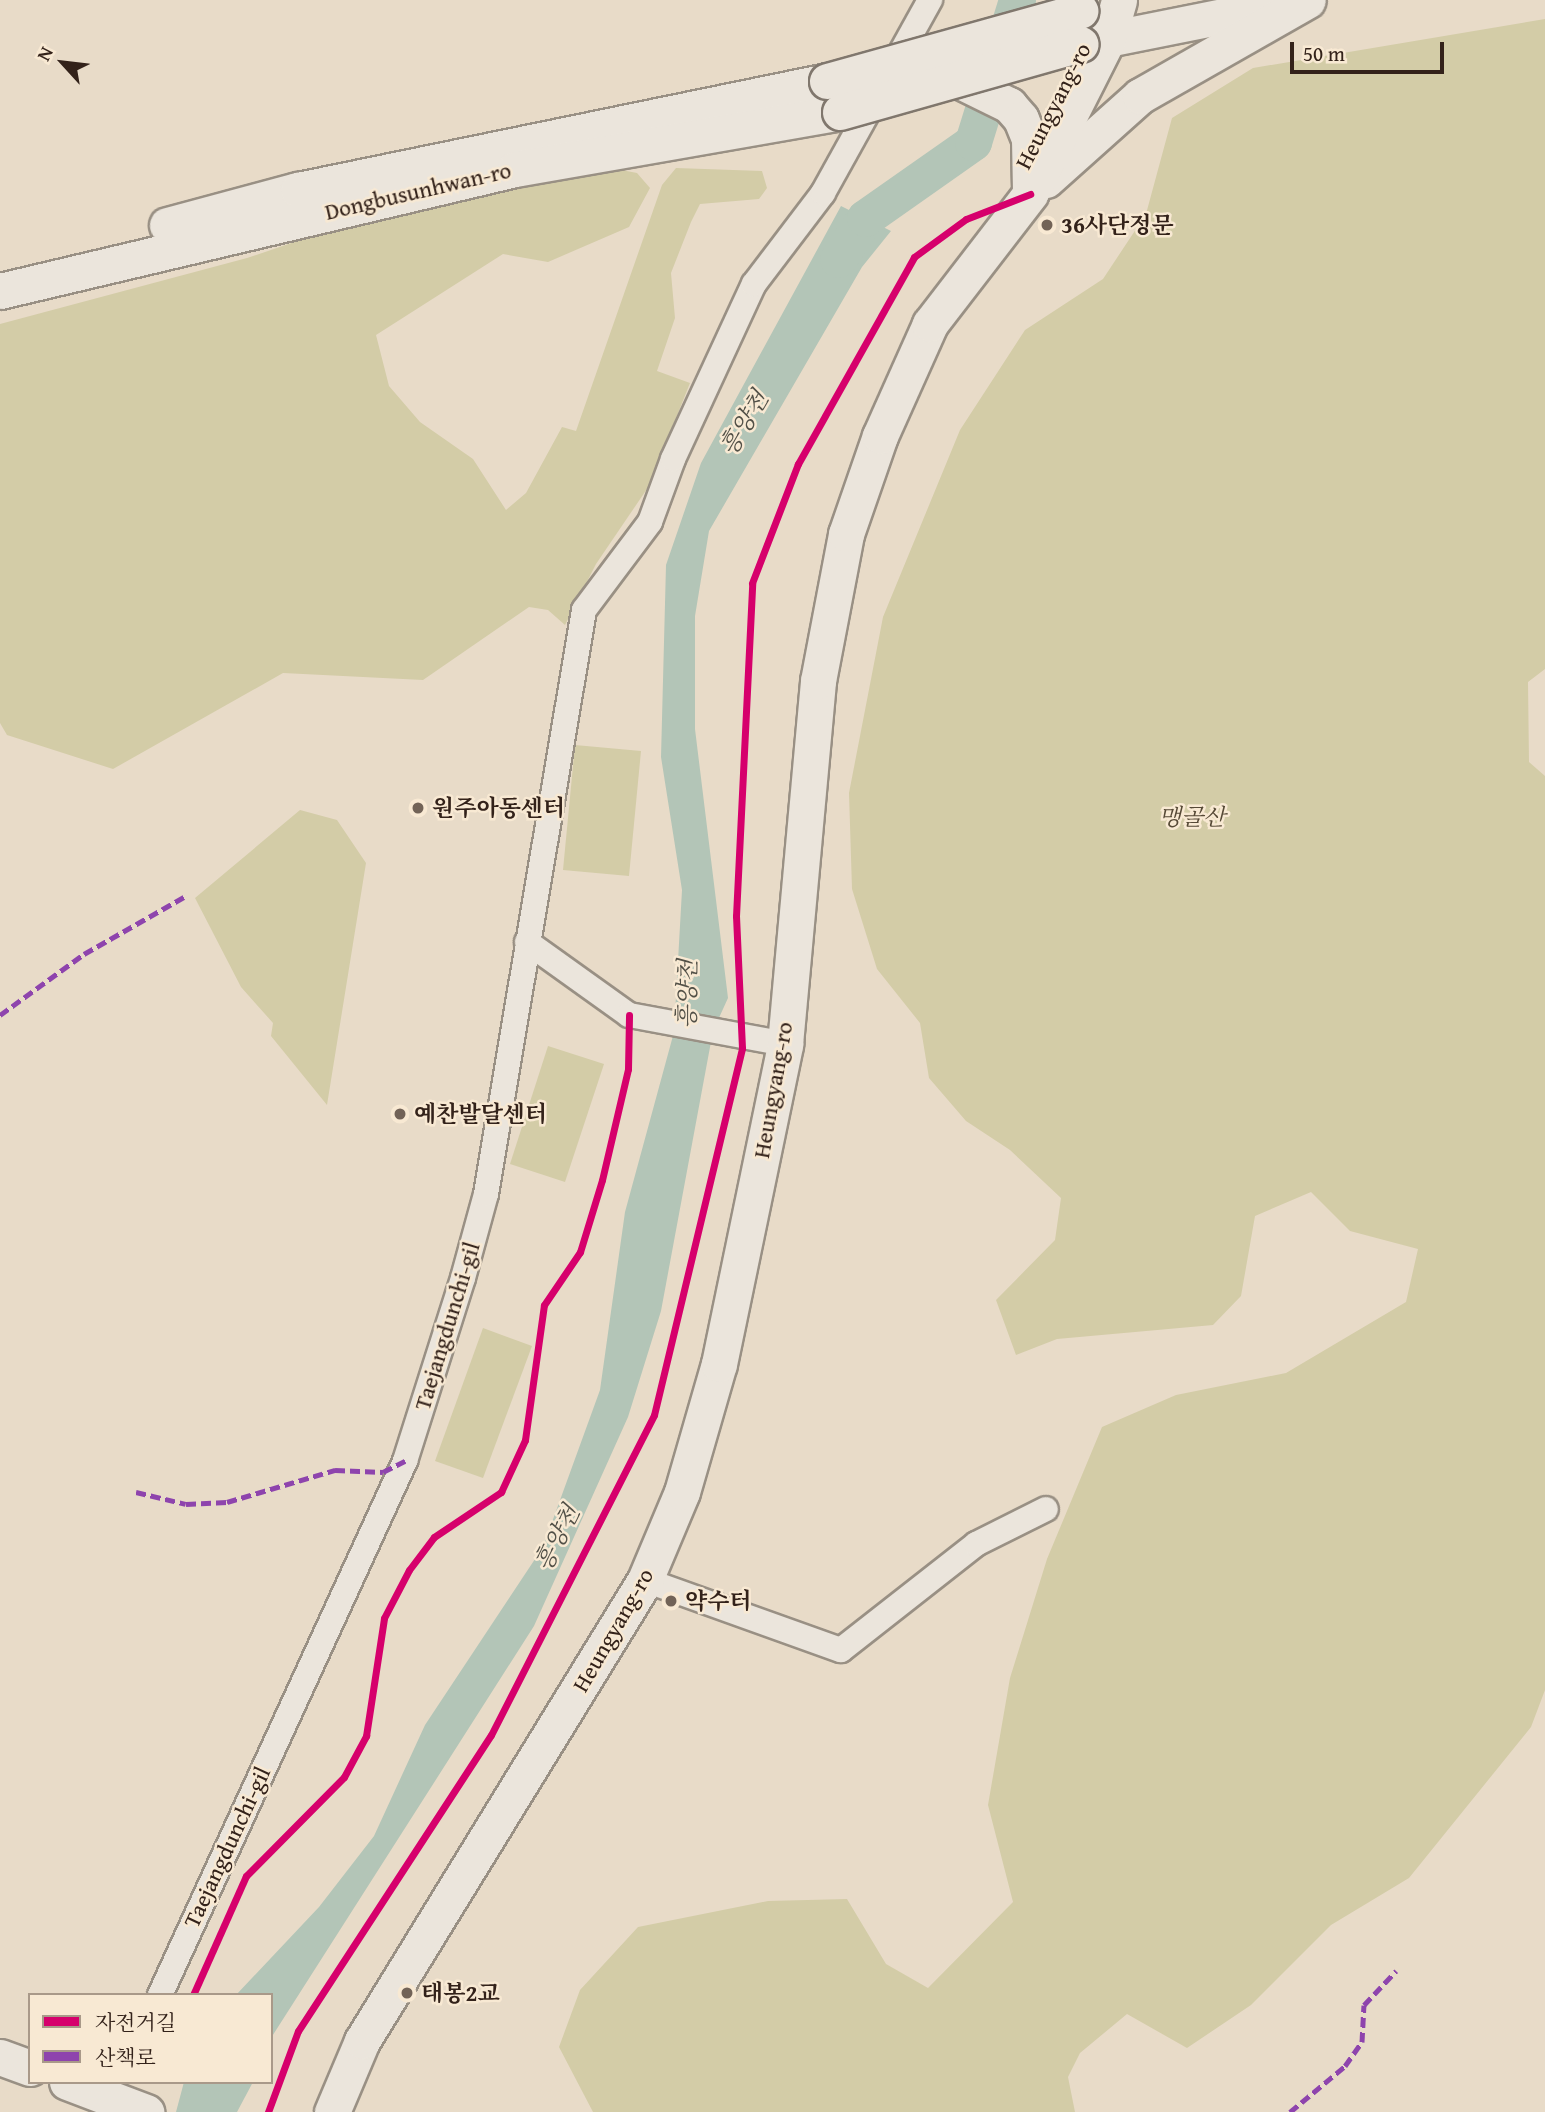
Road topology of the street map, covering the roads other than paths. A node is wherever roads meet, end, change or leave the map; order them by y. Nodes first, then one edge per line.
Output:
1 (930, 0) edge
2 (1120, 0) edge
3 (1307, 0) edge
4 (1090, 31) junction
5 (960, 81) junction
6 (1030, 194) junction
7 (0, 269) edge
8 (0, 291) edge
9 (527, 942) junction
10 (770, 1042) junction
11 (1046, 1508) dead end
12 (645, 1580) junction
13 (161, 1993) edge
14 (0, 2057) edge
15 (28, 2067) edge
16 (73, 2084) edge
17 (112, 2098) edge
18 (146, 2112) edge
19 (332, 2112) edge

1 - 9 street, Taejangdunchi-gil
2 - 4 street
3 - 4 street
3 - 6 street
4 - 5 street, Dongbusunhwan-ro, bridge
4 - 6 street, Heungyang-ro
4 - 7 street, Dongbusunhwan-ro, bridge
5 - 6 street
5 - 8 street, Dongbusunhwan-ro, bridge
6 - 10 street, Heungyang-ro
9 - 10 street
9 - 13 street, Taejangdunchi-gil
10 - 12 street, Heungyang-ro
11 - 12 street
12 - 19 street, Heungyang-ro
14 - 15 street
16 - 17 street
17 - 18 street

